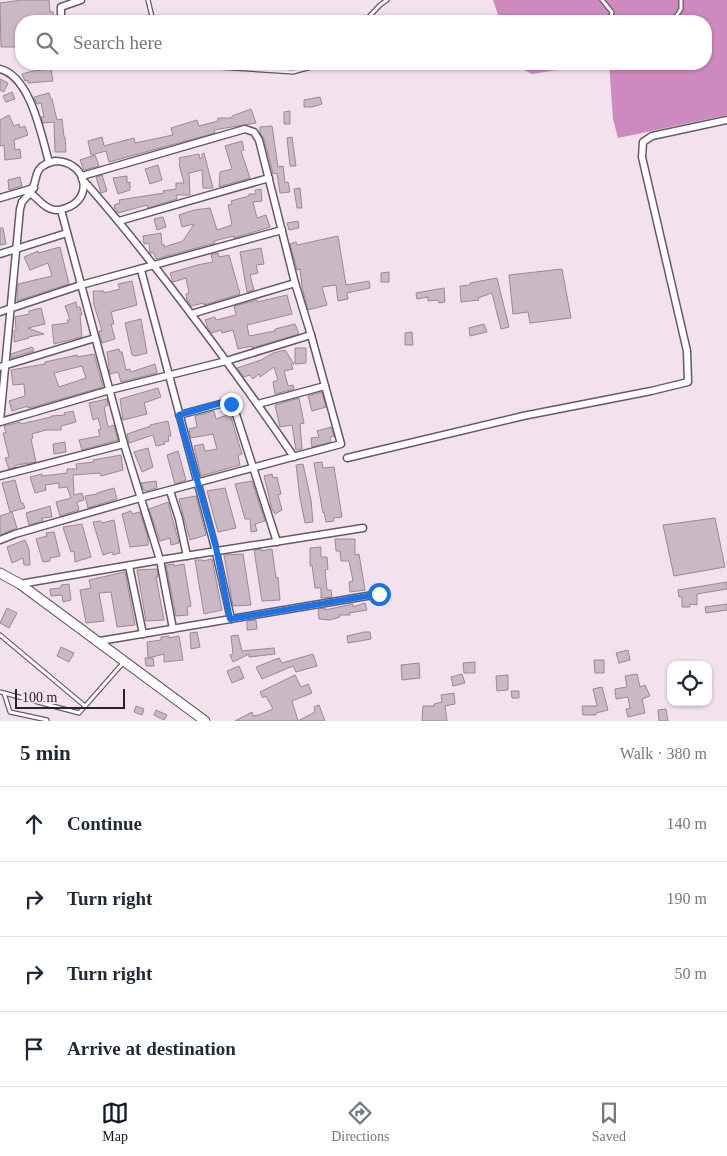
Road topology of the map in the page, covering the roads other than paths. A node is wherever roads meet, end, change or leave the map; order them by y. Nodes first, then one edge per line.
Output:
1 (81, 0) edge
2 (148, 0) edge
3 (387, 0) edge
4 (602, 0) edge
5 (681, 0) edge
6 (61, 15) edge
7 (151, 15) edge
8 (371, 15) edge
9 (611, 15) edge
10 (676, 15) edge
11 (0, 69) edge
12 (262, 70) edge
13 (300, 70) edge
14 (727, 120) edge
15 (49, 162) junction
16 (82, 178) junction
17 (268, 178) junction
18 (32, 190) junction
19 (0, 198) edge
20 (61, 210) junction
21 (119, 221) junction
22 (282, 230) junction
23 (67, 233) junction
24 (16, 250) junction
25 (0, 254) edge
26 (154, 266) junction
27 (141, 270) junction
28 (295, 283) junction
29 (81, 285) junction
30 (11, 308) junction
31 (0, 312) edge
32 (192, 314) junction
33 (311, 335) junction
34 (95, 338) junction
35 (226, 361) junction
36 (3, 366) edge
37 (168, 374) junction
38 (325, 386) junction
39 (110, 390) junction
40 (258, 404) junction
41 (179, 415) junction
42 (0, 422) edge
43 (124, 444) junction
44 (294, 457) junction
45 (347, 458) dead end
46 (252, 469) junction
47 (0, 476) edge
48 (197, 484) junction
49 (170, 491) junction
50 (140, 498) junction
51 (363, 528) dead end
52 (0, 540) edge
53 (277, 542) junction
54 (216, 552) junction
55 (187, 556) junction
56 (160, 560) junction
57 (129, 566) junction
58 (0, 573) edge
59 (20, 584) junction
60 (379, 594) dead end
61 (230, 619) junction
62 (173, 629) junction
63 (143, 634) junction
64 (0, 635) edge
65 (100, 641) junction
66 (125, 660) junction
67 (2, 692) edge
68 (79, 701) junction
69 (85, 706) junction
70 (79, 713) junction
71 (47, 720) edge
72 (206, 721) edge

1 - 6 street
2 - 7 lane
3 - 8 lane
4 - 9 lane
5 - 10 lane
11 - 15 street
12 - 13 lane
14 - 45 street
15 - 16 street
15 - 18 street
16 - 17 street
16 - 20 street
16 - 21 street
17 - 21 street
17 - 22 street
18 - 19 street
18 - 20 street
18 - 24 street
20 - 23 street
21 - 26 street
22 - 26 street
22 - 28 street
23 - 24 street
23 - 29 street
24 - 25 street
24 - 30 street
26 - 27 street
26 - 32 street
27 - 29 street
27 - 37 street
28 - 32 street
28 - 33 street
29 - 30 street
29 - 34 street
30 - 31 street
30 - 36 street
32 - 35 street
33 - 35 street
33 - 38 street
34 - 36 street
34 - 39 street
35 - 37 street
35 - 40 street
36 - 42 street
37 - 39 street
37 - 41 street
38 - 40 street
38 - 44 street
39 - 42 street
39 - 43 street
40 - 44 street
41 - 46 street
41 - 48 street
43 - 47 street
43 - 50 street
44 - 46 street
46 - 48 street
46 - 53 street
48 - 49 street
48 - 54 street
49 - 50 street
49 - 55 street
50 - 52 street
50 - 56 street
51 - 53 street
53 - 54 street
54 - 55 street
54 - 61 street
55 - 56 street
56 - 57 street
56 - 62 street
57 - 59 street
57 - 63 street
58 - 59 main road
59 - 65 main road
60 - 61 street
61 - 62 street
62 - 63 street
63 - 65 street
64 - 68 lane
65 - 66 main road
66 - 69 lane
66 - 72 main road
67 - 70 lane
67 - 71 lane
68 - 69 lane
68 - 70 lane
69 - 70 lane

